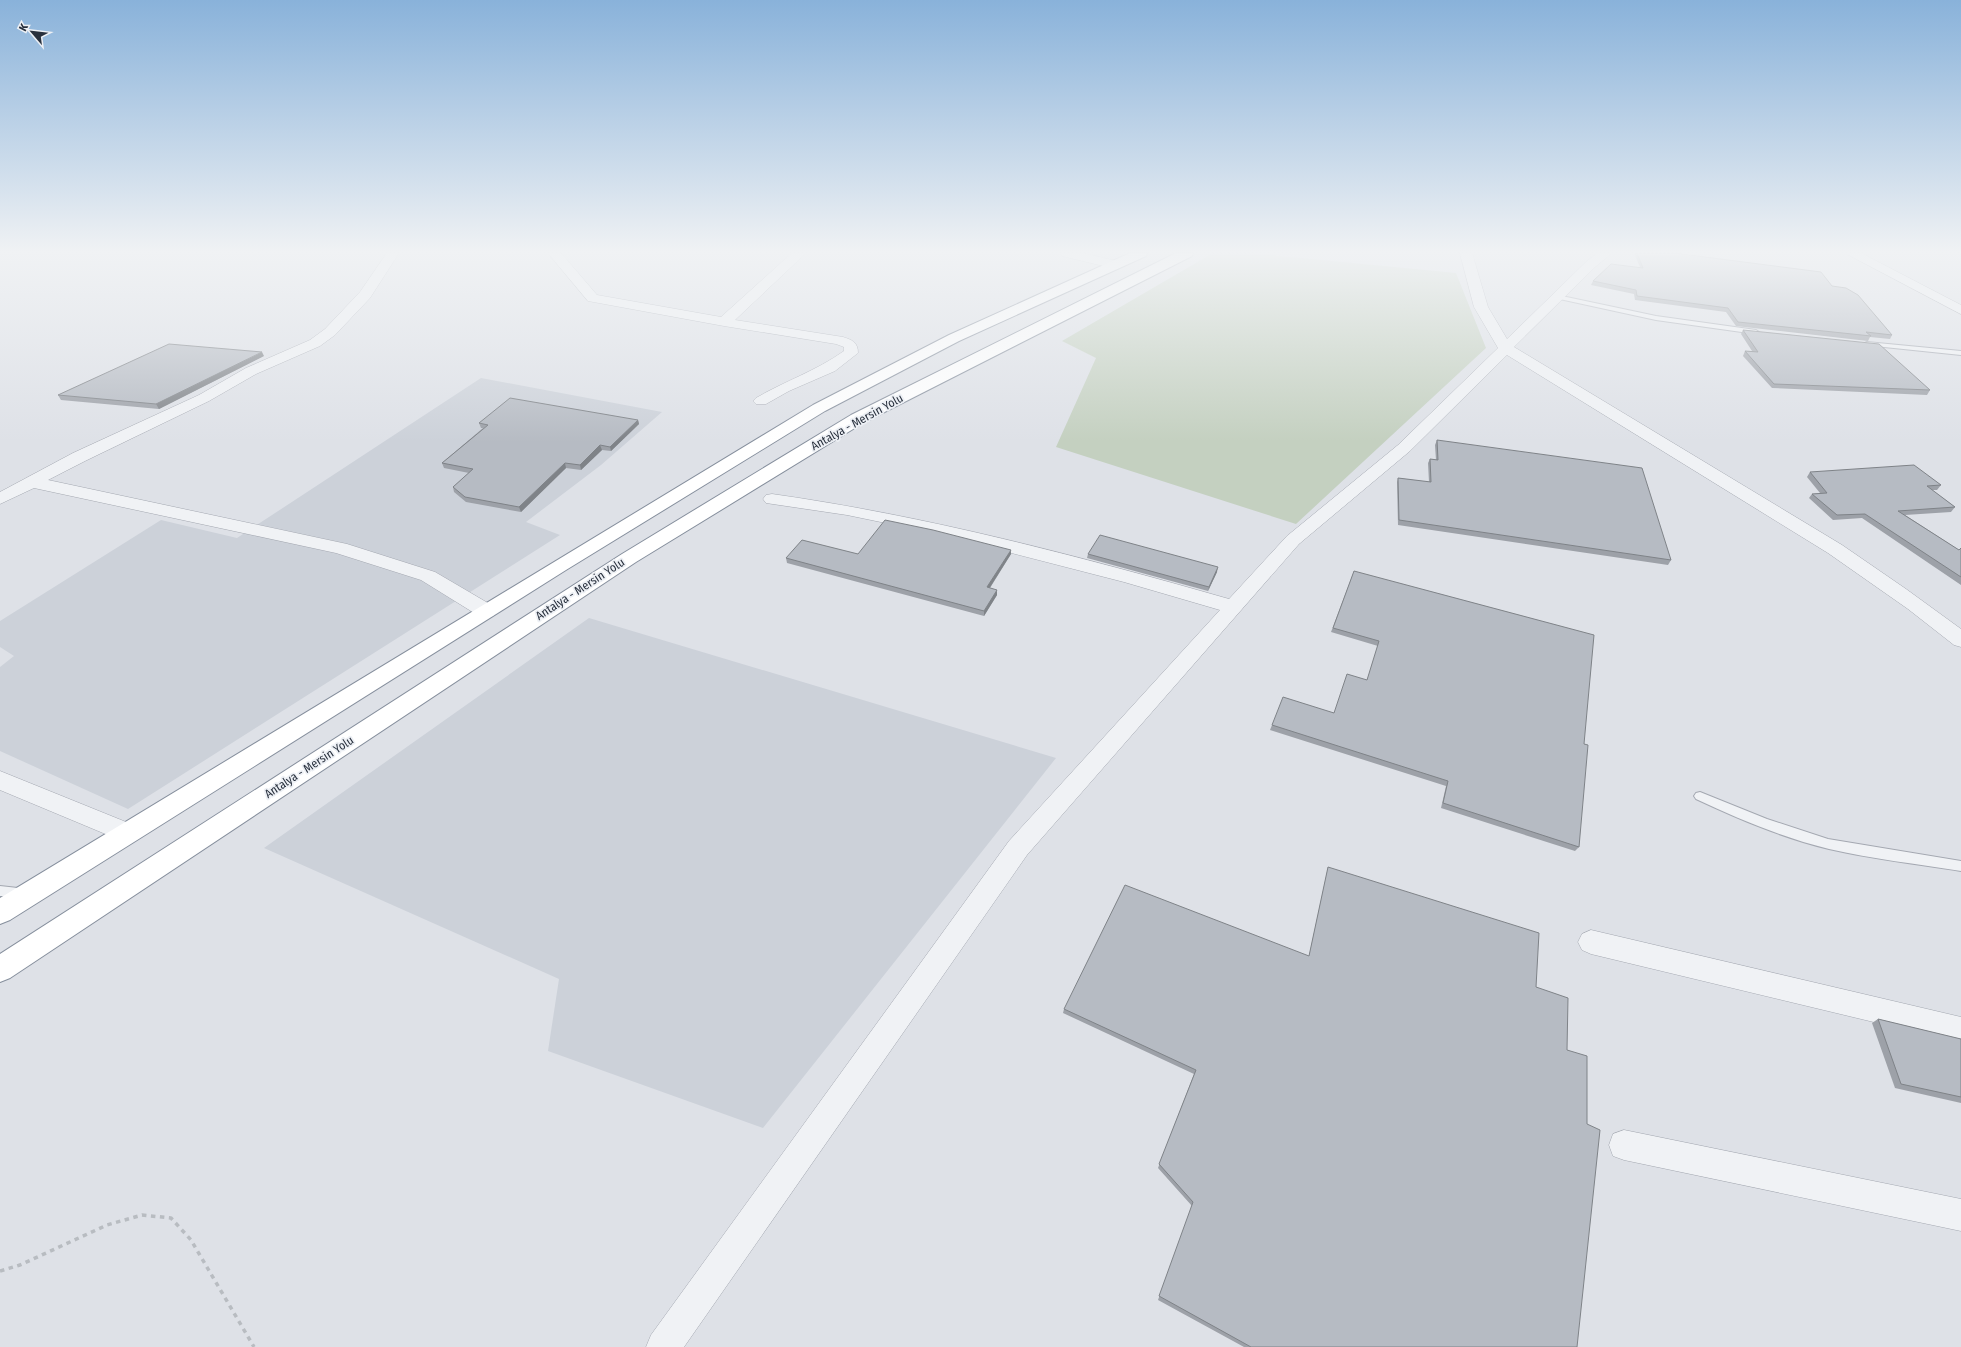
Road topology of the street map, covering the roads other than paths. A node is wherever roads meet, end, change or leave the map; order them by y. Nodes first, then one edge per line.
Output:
1 (345, 316) edge
2 (690, 316) edge
3 (731, 316) edge
4 (1003, 316) edge
5 (1062, 316) edge
6 (1486, 316) edge
7 (1538, 316) edge
8 (1647, 316) edge
9 (724, 322) junction
10 (1765, 333) edge
11 (1859, 344) edge
12 (1505, 348) junction
13 (1961, 353) edge
14 (761, 401) dead end
15 (31, 482) junction
16 (0, 499) edge
17 (772, 499) dead end
18 (1233, 607) junction
19 (486, 611) junction
20 (1961, 640) edge
21 (0, 780) edge
22 (1700, 796) dead end
23 (127, 833) junction
24 (1961, 866) edge
25 (0, 891) edge
26 (31, 893) junction
27 (0, 912) edge
28 (1591, 942) dead end
29 (0, 969) edge
30 (1961, 1030) edge
31 (1624, 1145) dead end
32 (1961, 1215) edge
33 (663, 1347) edge

1 - 15 street
2 - 9 street
3 - 9 street
4 - 19 highway
5 - 29 highway, Antalya - Mersin Yolu
6 - 12 street
7 - 12 street
8 - 10 lane
9 - 14 street
11 - 13 lane
12 - 18 street
12 - 20 street
15 - 16 street
15 - 19 street
17 - 18 street
18 - 33 street
19 - 23 highway
21 - 23 street
22 - 24 lane
23 - 26 highway
25 - 26 lane
26 - 27 highway
28 - 30 street
31 - 32 street

